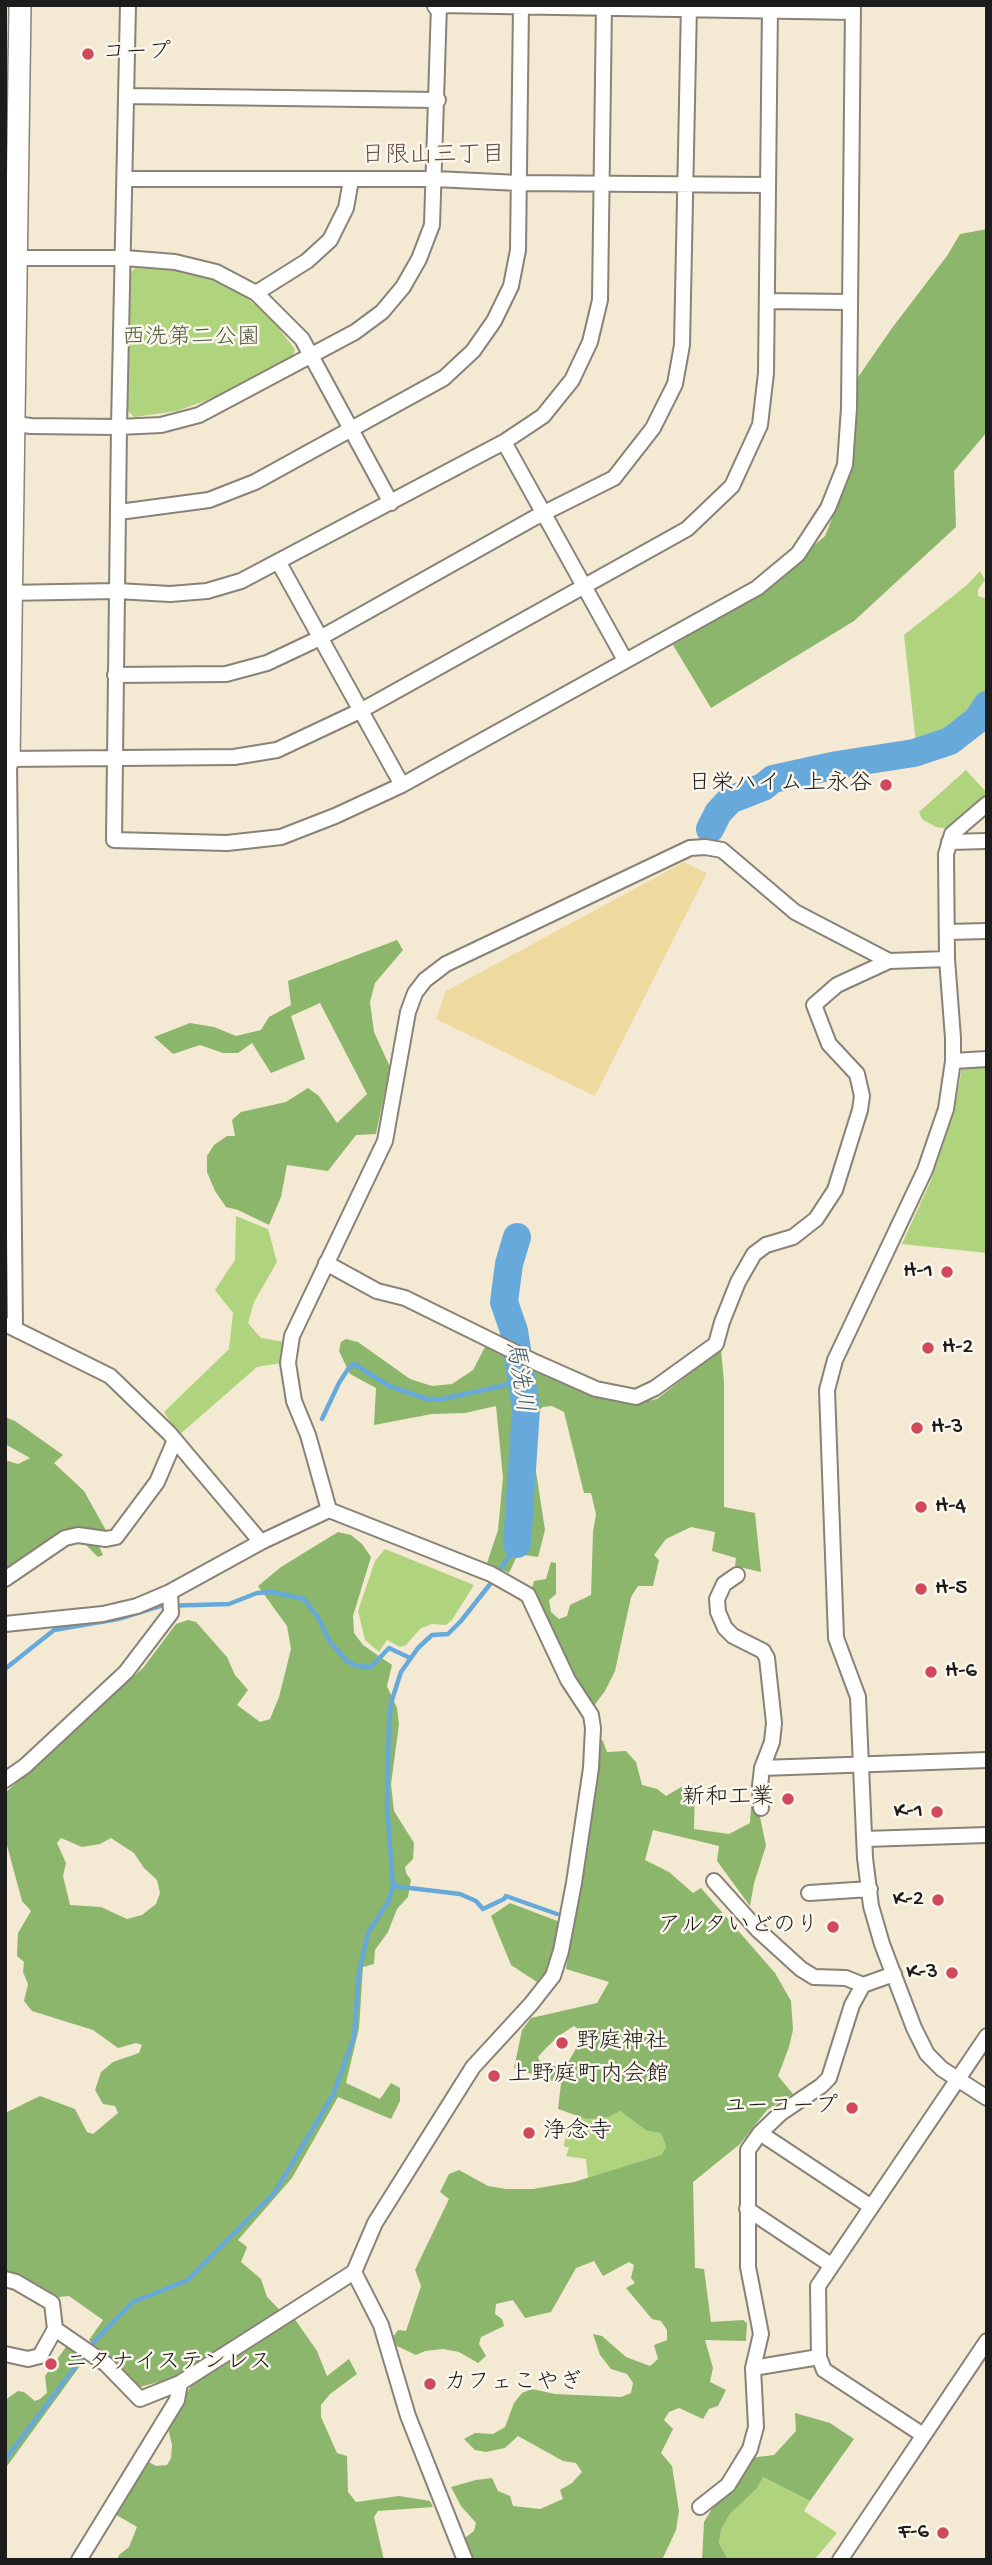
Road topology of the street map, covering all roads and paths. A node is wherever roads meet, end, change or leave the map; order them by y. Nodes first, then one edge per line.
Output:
1 (20, 5) edge
2 (128, 5) edge
3 (439, 5) edge
4 (521, 6) edge
5 (604, 6) edge
6 (689, 7) edge
7 (770, 8) edge
8 (853, 8) edge
9 (127, 96) junction
10 (438, 100) junction
11 (126, 178) junction
12 (435, 179) junction
13 (351, 180) junction
14 (519, 183) junction
15 (603, 184) junction
16 (685, 184) junction
17 (768, 186) junction
18 (11, 258) edge
19 (125, 258) junction
20 (256, 293) junction
21 (767, 301) junction
22 (849, 302) junction
23 (311, 354) junction
24 (9, 423) edge
25 (119, 427) junction
26 (352, 429) junction
27 (504, 442) junction
28 (391, 503) junction
29 (119, 512) junction
30 (543, 513) junction
31 (279, 563) junction
32 (585, 587) junction
33 (117, 592) junction
34 (8, 593) edge
35 (320, 638) junction
36 (625, 660) junction
37 (116, 675) junction
38 (362, 710) junction
39 (115, 758) junction
40 (7, 760) edge
41 (402, 785) junction
42 (987, 804) edge
43 (987, 841) edge
44 (949, 842) junction
45 (987, 931) edge
46 (947, 932) junction
47 (947, 959) junction
48 (889, 961) junction
49 (987, 1059) edge
50 (953, 1061) junction
51 (326, 1263) junction
52 (10, 1327) edge
53 (175, 1440) junction
54 (329, 1510) junction
55 (261, 1542) junction
56 (737, 1575) dead end
57 (5, 1579) edge
58 (171, 1594) junction
59 (5, 1624) edge
60 (987, 1760) edge
61 (862, 1764) junction
62 (762, 1768) junction
63 (5, 1780) edge
64 (761, 1808) dead end
65 (987, 1835) edge
66 (865, 1839) junction
67 (714, 1881) dead end
68 (870, 1889) junction
69 (809, 1893) dead end
70 (894, 1974) junction
71 (863, 1985) junction
72 (987, 2036) edge
73 (957, 2079) junction
74 (987, 2098) edge
75 (760, 2133) junction
76 (870, 2206) junction
77 (747, 2209) junction
78 (831, 2265) junction
79 (354, 2272) junction
80 (5, 2279) edge
81 (55, 2329) junction
82 (987, 2342) edge
83 (5, 2354) edge
84 (819, 2357) junction
85 (753, 2368) junction
86 (180, 2383) junction
87 (923, 2435) junction
88 (700, 2508) dead end
89 (79, 2560) edge
90 (465, 2560) edge
91 (840, 2560) edge

1 - 18 street
2 - 9 street
3 - 4 street
3 - 10 street
4 - 5 street
4 - 14 street
5 - 6 street
5 - 15 street
6 - 7 street
6 - 16 street
7 - 8 street
7 - 17 street
8 - 22 street
9 - 10 street
9 - 11 street
10 - 12 street
11 - 13 street
11 - 19 street
12 - 13 street
12 - 14 street
12 - 23 street
13 - 20 street
14 - 15 street
14 - 26 street
15 - 16 street
15 - 27 street
16 - 17 street
16 - 30 street
17 - 21 street
18 - 19 street
18 - 24 street
19 - 20 street
19 - 25 street
20 - 23 street
21 - 22 street
21 - 32 street
22 - 36 street
23 - 25 street
23 - 26 street
24 - 25 street
24 - 34 street
25 - 29 street
26 - 28 street
26 - 29 street
27 - 28 street
27 - 30 street
28 - 31 street
29 - 33 street
30 - 32 street
30 - 35 street
31 - 33 street
31 - 35 street
32 - 36 street
32 - 38 street
33 - 34 street
33 - 37 street
34 - 40 street
35 - 37 street
35 - 38 street
36 - 41 street
37 - 39 street
38 - 39 street
38 - 41 street
39 - 40 street
39 - 41 street
40 - 52 street
42 - 44 street
43 - 44 street
44 - 46 street
45 - 46 street
46 - 47 street
47 - 48 street
47 - 50 street
48 - 51 street
48 - 51 street
49 - 50 street
50 - 61 street
51 - 54 street
52 - 53 street
53 - 55 street
53 - 57 street
54 - 55 street
54 - 79 street
55 - 58 street
56 - 62 street
58 - 59 street
58 - 63 street
60 - 61 street
61 - 62 street
61 - 66 street
62 - 64 street
65 - 66 street
66 - 68 street
67 - 71 street
68 - 69 street
68 - 70 street
70 - 71 street
70 - 73 street
71 - 75 street
72 - 73 street
73 - 74 street
73 - 76 street
75 - 76 street
75 - 77 street
76 - 78 street
77 - 78 street
77 - 85 street
78 - 84 street
79 - 86 street
79 - 90 street
80 - 81 street
81 - 83 street
81 - 86 street
82 - 87 street
84 - 85 street
84 - 87 street
85 - 88 street
86 - 89 street
87 - 91 street

